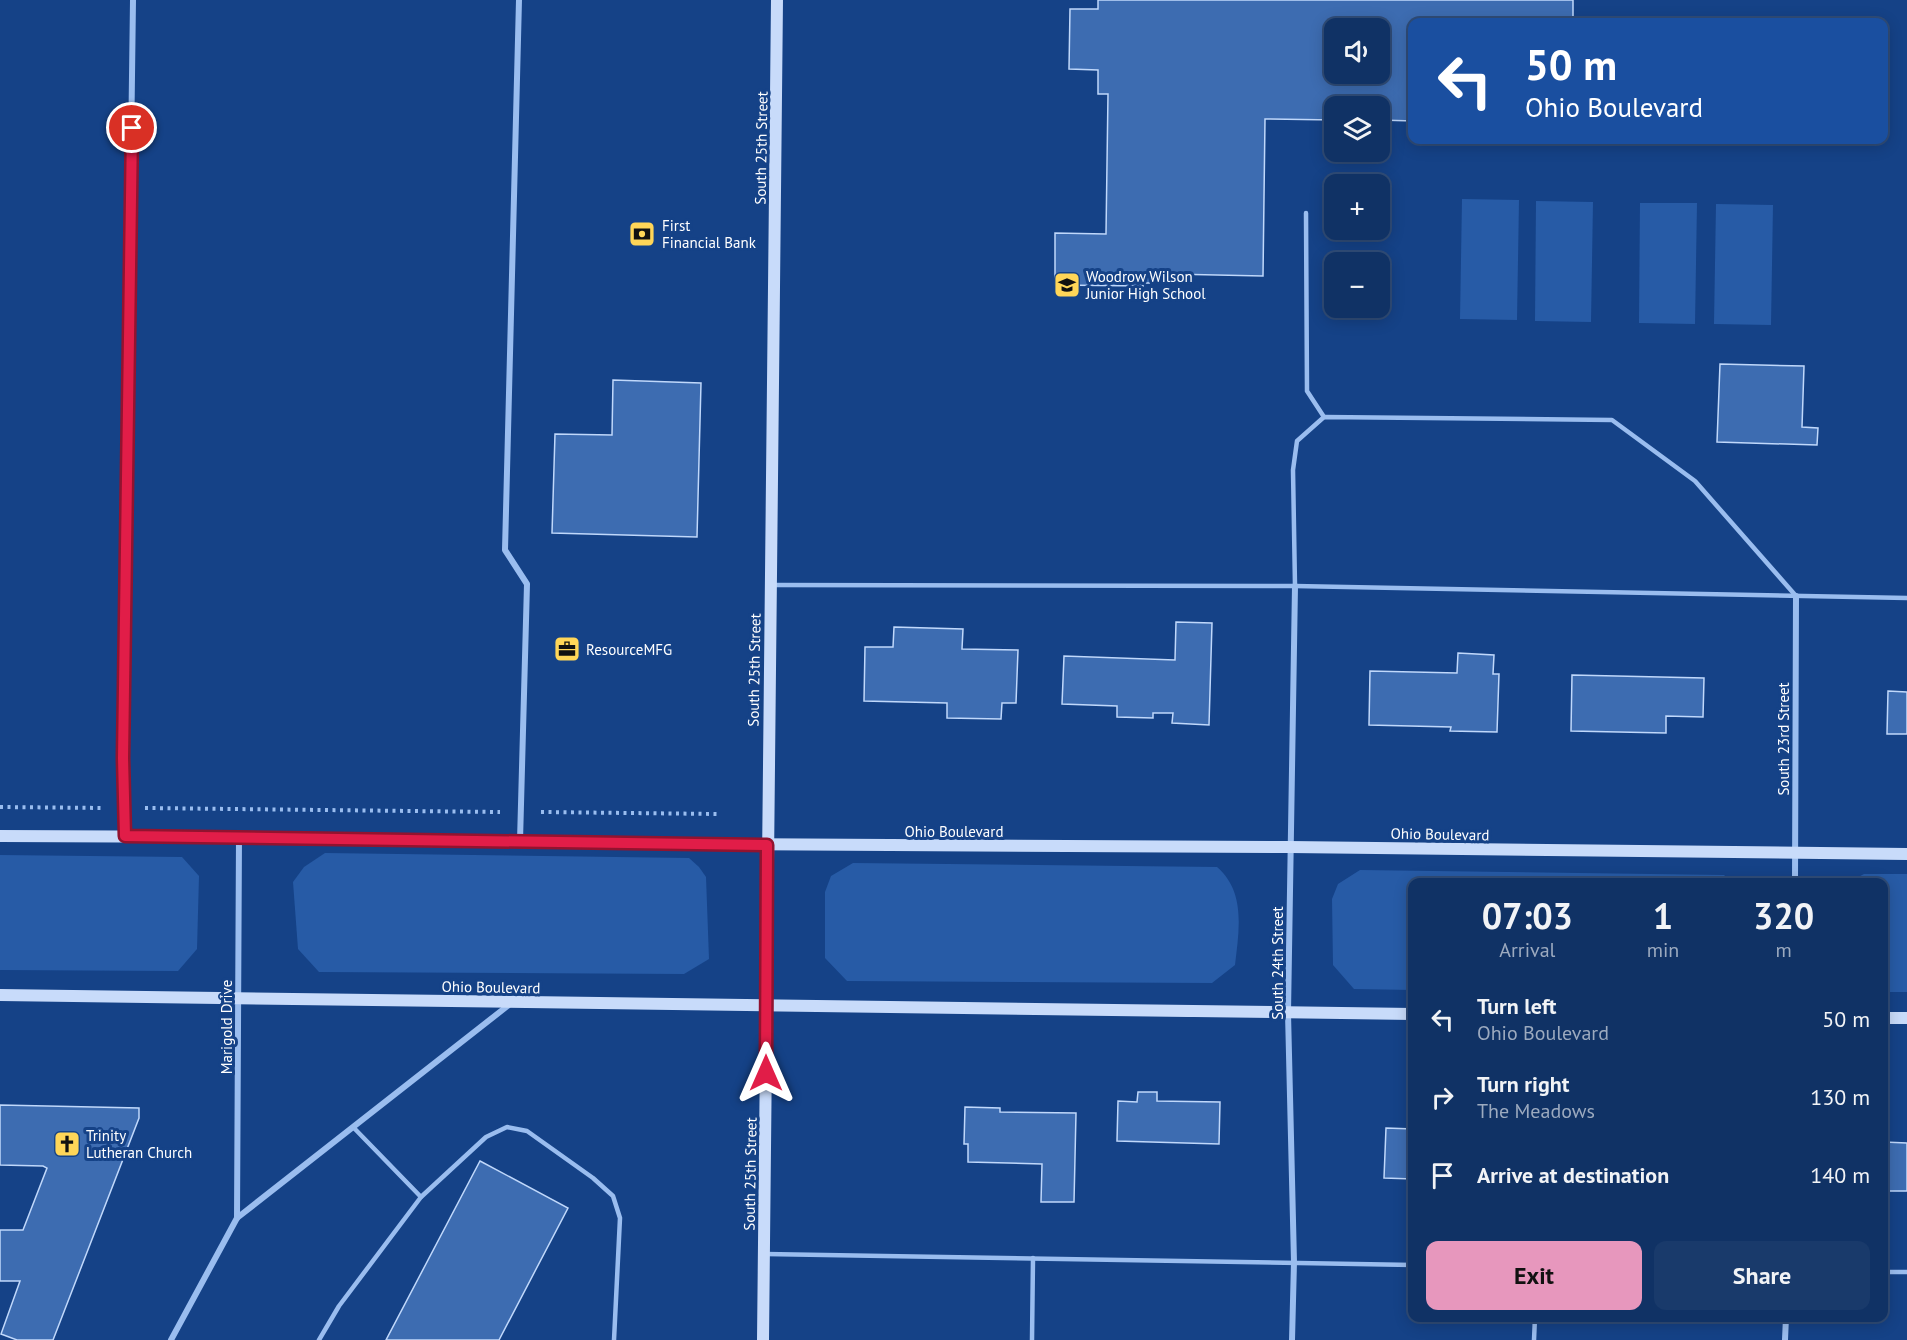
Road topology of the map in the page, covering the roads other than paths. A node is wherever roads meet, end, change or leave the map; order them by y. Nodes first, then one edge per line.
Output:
1 (133, 0) edge
2 (519, 0) edge
3 (777, 0) edge
4 (1306, 213) dead end
5 (1324, 417) junction
6 (770, 585) junction
7 (1295, 586) junction
8 (1796, 596) junction
9 (1907, 598) edge
10 (0, 836) edge
11 (125, 836) junction
12 (238, 837) junction
13 (520, 841) junction
14 (767, 845) junction
15 (1290, 847) junction
16 (1795, 853) junction
17 (1907, 854) edge
18 (1795, 878) edge
19 (0, 995) edge
20 (239, 998) junction
21 (513, 1002) junction
22 (767, 1005) junction
23 (1288, 1012) junction
24 (1408, 1014) edge
25 (1888, 1018) edge
26 (1907, 1018) edge
27 (353, 1127) junction
28 (421, 1197) junction
29 (237, 1218) junction
30 (764, 1254) junction
31 (1033, 1258) junction
32 (1294, 1263) junction
33 (1408, 1264) edge
34 (1888, 1272) edge
35 (1907, 1272) edge
36 (1535, 1322) edge
37 (1786, 1322) edge
38 (171, 1340) edge
39 (319, 1340) edge
40 (614, 1340) edge
41 (763, 1340) edge
42 (1032, 1340) edge
43 (1292, 1340) edge
44 (1534, 1340) edge
45 (1785, 1340) edge

1 - 11 street
2 - 13 street
3 - 6 street, South 25th Street
4 - 5 lane
5 - 7 lane
5 - 8 lane
6 - 7 lane
6 - 14 street, South 25th Street
7 - 8 lane
7 - 15 street, South 24th Street
8 - 9 lane
8 - 16 street, South 23rd Street
10 - 11 street, Ohio Boulevard
11 - 12 street, Ohio Boulevard
12 - 13 street, Ohio Boulevard
12 - 20 street, Marigold Drive
13 - 14 street, Ohio Boulevard
14 - 15 street, Ohio Boulevard
14 - 22 street, South 25th Street
15 - 16 street, Ohio Boulevard
15 - 23 street, South 24th Street
16 - 17 street, Ohio Boulevard
16 - 18 street, South 23rd Street
19 - 20 street, Ohio Boulevard
20 - 21 street, Ohio Boulevard
20 - 29 street, Marigold Drive
21 - 22 street, Ohio Boulevard
21 - 27 street, Marigold Drive
22 - 23 street, Ohio Boulevard
22 - 30 street, South 25th Street
23 - 24 street, Ohio Boulevard
23 - 32 street, South 24th Street
25 - 26 street
27 - 28 lane
27 - 29 street, Marigold Drive
28 - 39 lane
28 - 40 lane
29 - 38 street, Marigold Drive
30 - 31 lane
30 - 41 street, South 25th Street
31 - 32 lane
31 - 42 lane
32 - 33 lane
32 - 43 street, South 24th Street
34 - 35 lane
36 - 44 lane
37 - 45 street

